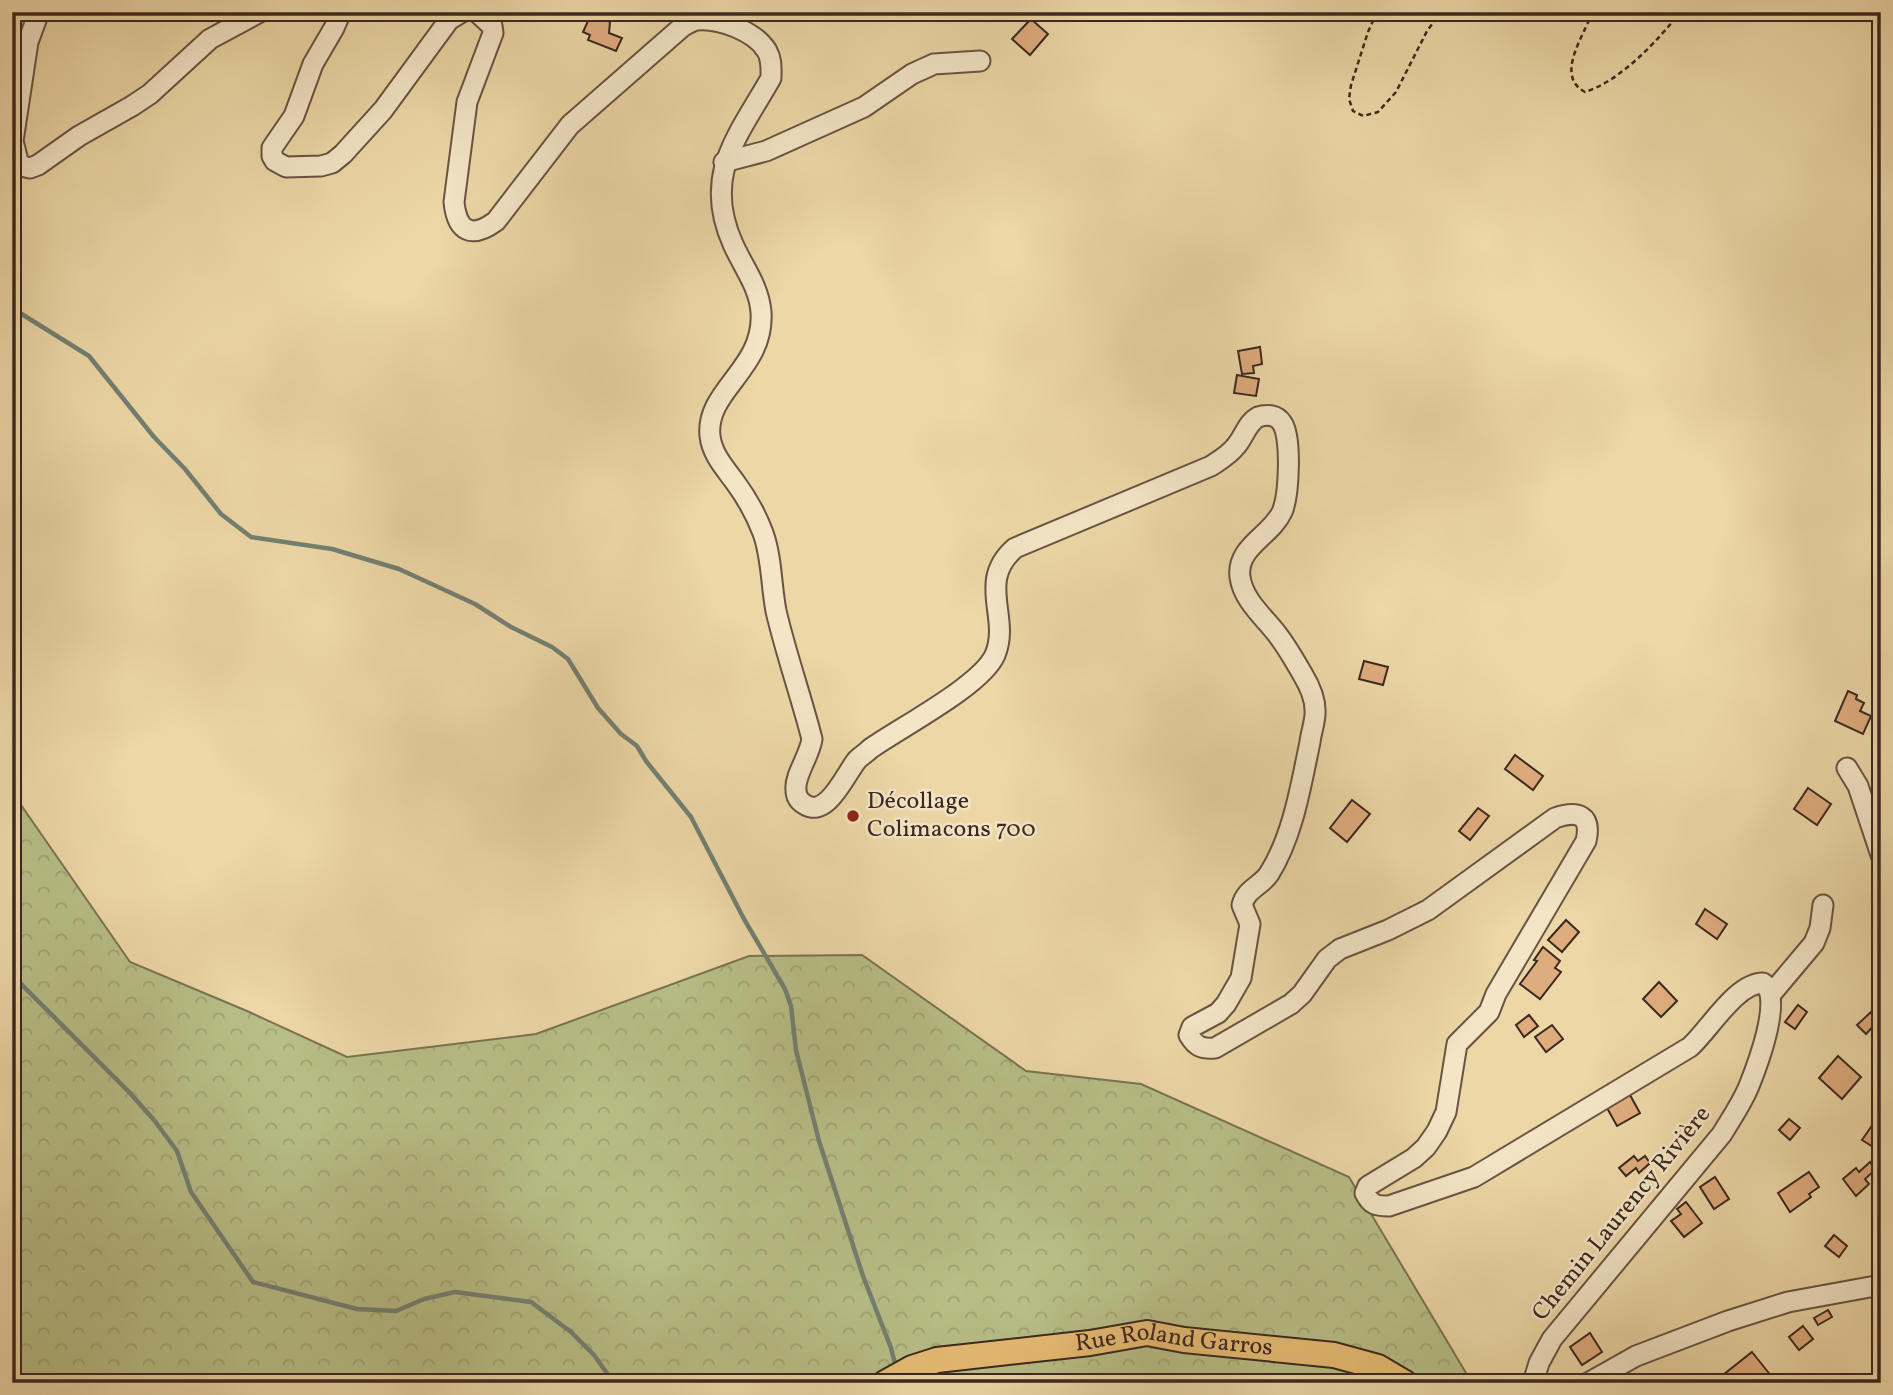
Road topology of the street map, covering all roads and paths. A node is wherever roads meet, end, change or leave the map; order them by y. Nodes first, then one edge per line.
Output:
1 (39, 12) edge
2 (260, 12) edge
3 (341, 12) edge
4 (462, 12) edge
5 (477, 12) edge
6 (1248, 12) edge
7 (1272, 12) edge
8 (1377, 12) edge
9 (1441, 12) edge
10 (1518, 12) edge
11 (1545, 12) edge
12 (1587, 12) edge
13 (1679, 12) edge
14 (980, 61) dead end
15 (724, 162) junction
16 (1847, 768) dead end
17 (1881, 855) edge
18 (1823, 905) dead end
19 (1772, 993) junction
20 (1881, 1285) edge
21 (885, 1383) edge
22 (1405, 1383) edge
23 (1533, 1383) edge
24 (1588, 1383) edge

1 - 2 street
3 - 4 street
5 - 15 street
6 - 7 path
8 - 9 path
10 - 11 path
12 - 13 path
14 - 15 street
15 - 19 street
16 - 17 street
18 - 19 street
19 - 23 street, Chemin Laurency Rivière
20 - 24 street
21 - 22 main road, Rue Roland Garros

